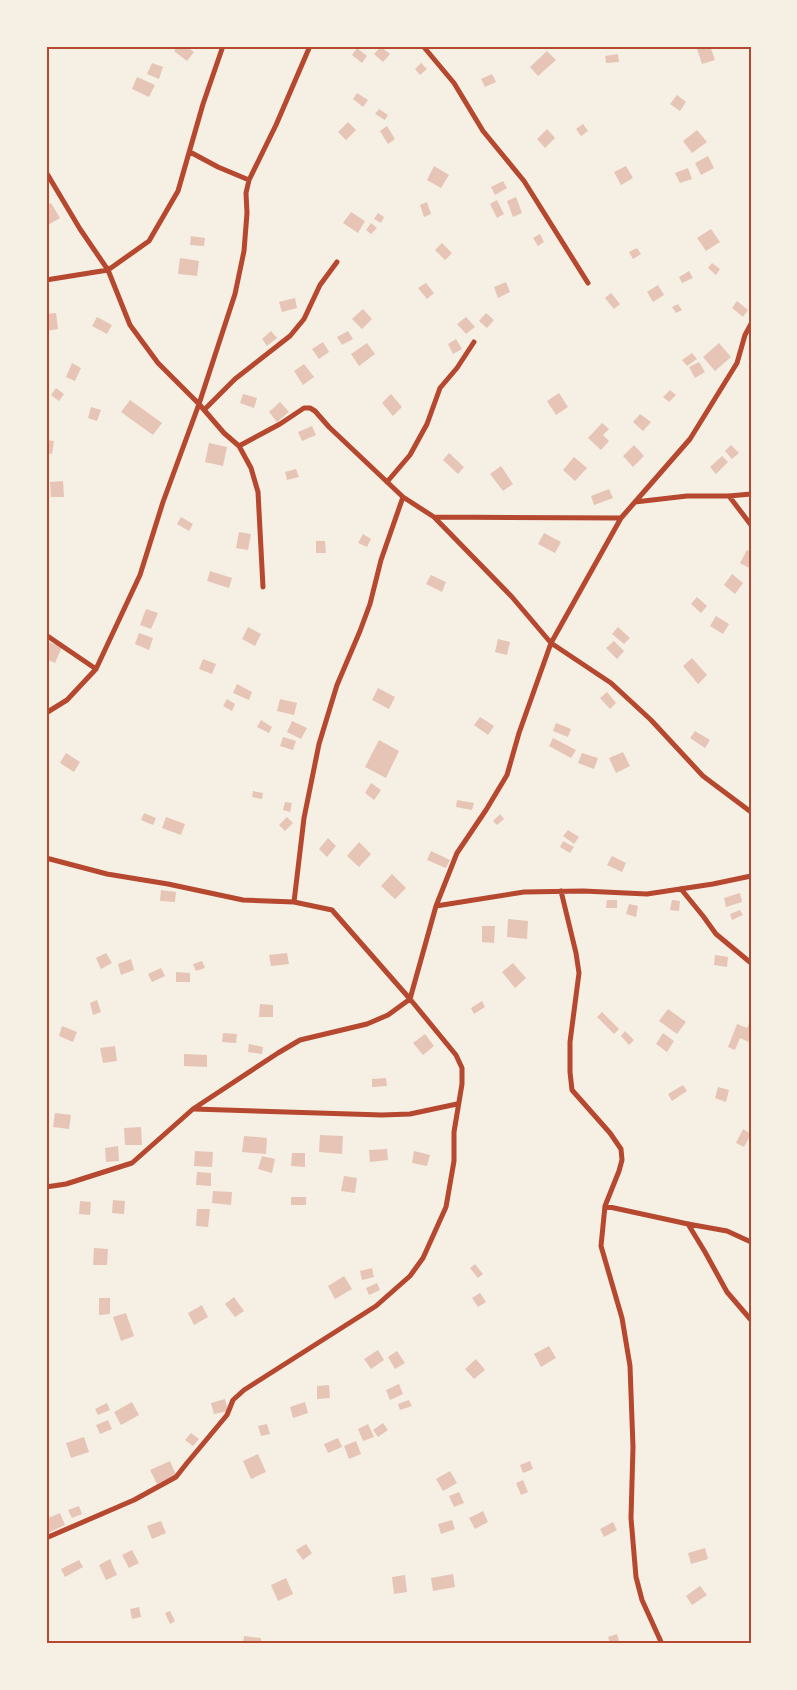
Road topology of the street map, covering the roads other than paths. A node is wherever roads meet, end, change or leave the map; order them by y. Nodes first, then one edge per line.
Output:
1 (223, 46) edge
2 (310, 46) edge
3 (423, 46) edge
4 (190, 152) junction
5 (46, 172) edge
6 (249, 180) junction
7 (337, 262) dead end
8 (108, 270) junction
9 (46, 280) edge
10 (588, 283) dead end
11 (751, 324) edge
12 (474, 342) dead end
13 (199, 404) junction
14 (204, 410) junction
15 (239, 446) junction
16 (387, 482) junction
17 (751, 494) edge
18 (729, 496) junction
19 (403, 497) junction
20 (635, 502) junction
21 (434, 517) junction
22 (621, 518) junction
23 (751, 524) edge
24 (263, 587) dead end
25 (46, 635) edge
26 (551, 643) junction
27 (96, 668) junction
28 (46, 713) edge
29 (751, 812) edge
30 (46, 858) edge
31 (751, 876) edge
32 (681, 889) junction
33 (561, 891) junction
34 (294, 902) junction
35 (436, 906) junction
36 (751, 963) edge
37 (410, 999) junction
38 (457, 1104) junction
39 (194, 1109) junction
40 (46, 1187) edge
41 (605, 1206) junction
42 (688, 1224) junction
43 (751, 1242) edge
44 (751, 1320) edge
45 (46, 1538) edge
46 (662, 1644) edge

1 - 4 street
2 - 6 street
3 - 10 street
4 - 6 street
4 - 8 street
5 - 8 street
6 - 13 street
7 - 14 street
8 - 9 street
8 - 13 street
11 - 20 street
12 - 16 street
13 - 14 street
13 - 27 street
14 - 15 street
15 - 16 street
15 - 24 street
16 - 19 street
17 - 18 street
18 - 20 street
18 - 23 street
19 - 21 street
19 - 34 street
20 - 22 street
21 - 22 street
21 - 26 street
22 - 26 street
25 - 27 street
26 - 29 street
26 - 35 street
27 - 28 street
30 - 34 street
31 - 32 street
32 - 33 street
32 - 36 street
33 - 35 street
33 - 41 street
34 - 37 street
35 - 37 street
37 - 38 street
37 - 39 street
38 - 39 street
38 - 45 street
39 - 40 street
41 - 42 street
41 - 46 street
42 - 43 street
42 - 44 street

